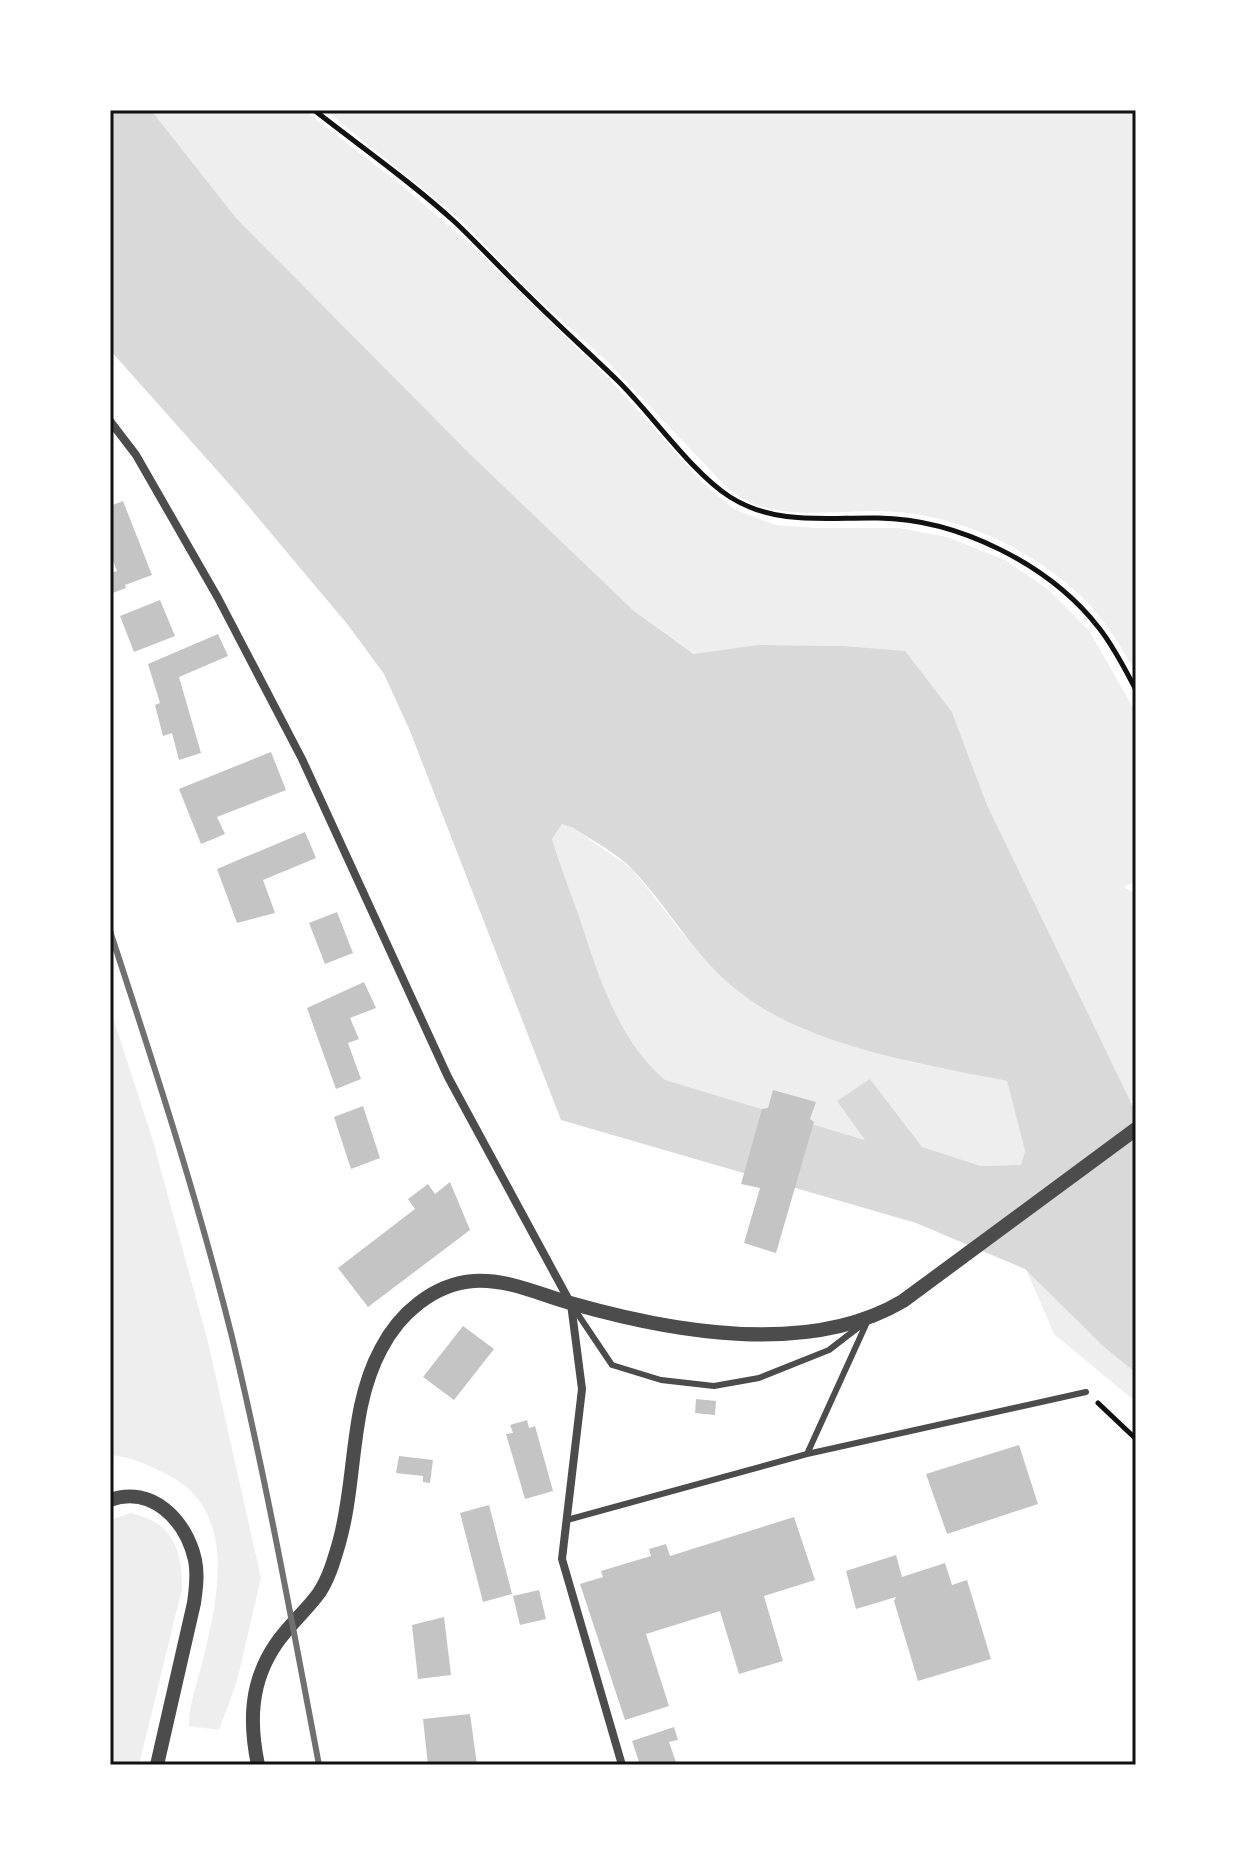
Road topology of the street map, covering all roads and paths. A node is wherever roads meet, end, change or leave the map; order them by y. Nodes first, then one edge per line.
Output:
1 (314, 110) edge
2 (110, 421) edge
3 (1136, 690) edge
4 (1136, 1129) edge
5 (571, 1304) junction
6 (868, 1320) junction
7 (1086, 1392) joint
8 (1136, 1439) edge
9 (807, 1454) junction
10 (110, 1500) edge
11 (567, 1520) junction
12 (157, 1765) edge
13 (258, 1765) edge
14 (622, 1765) edge

1 - 3 path
2 - 5 street
4 - 6 street
5 - 6 street
5 - 6 lane
5 - 11 street
5 - 13 street
6 - 9 lane
7 - 8 path
7 - 9 lane
9 - 11 lane
10 - 12 street
11 - 14 street

